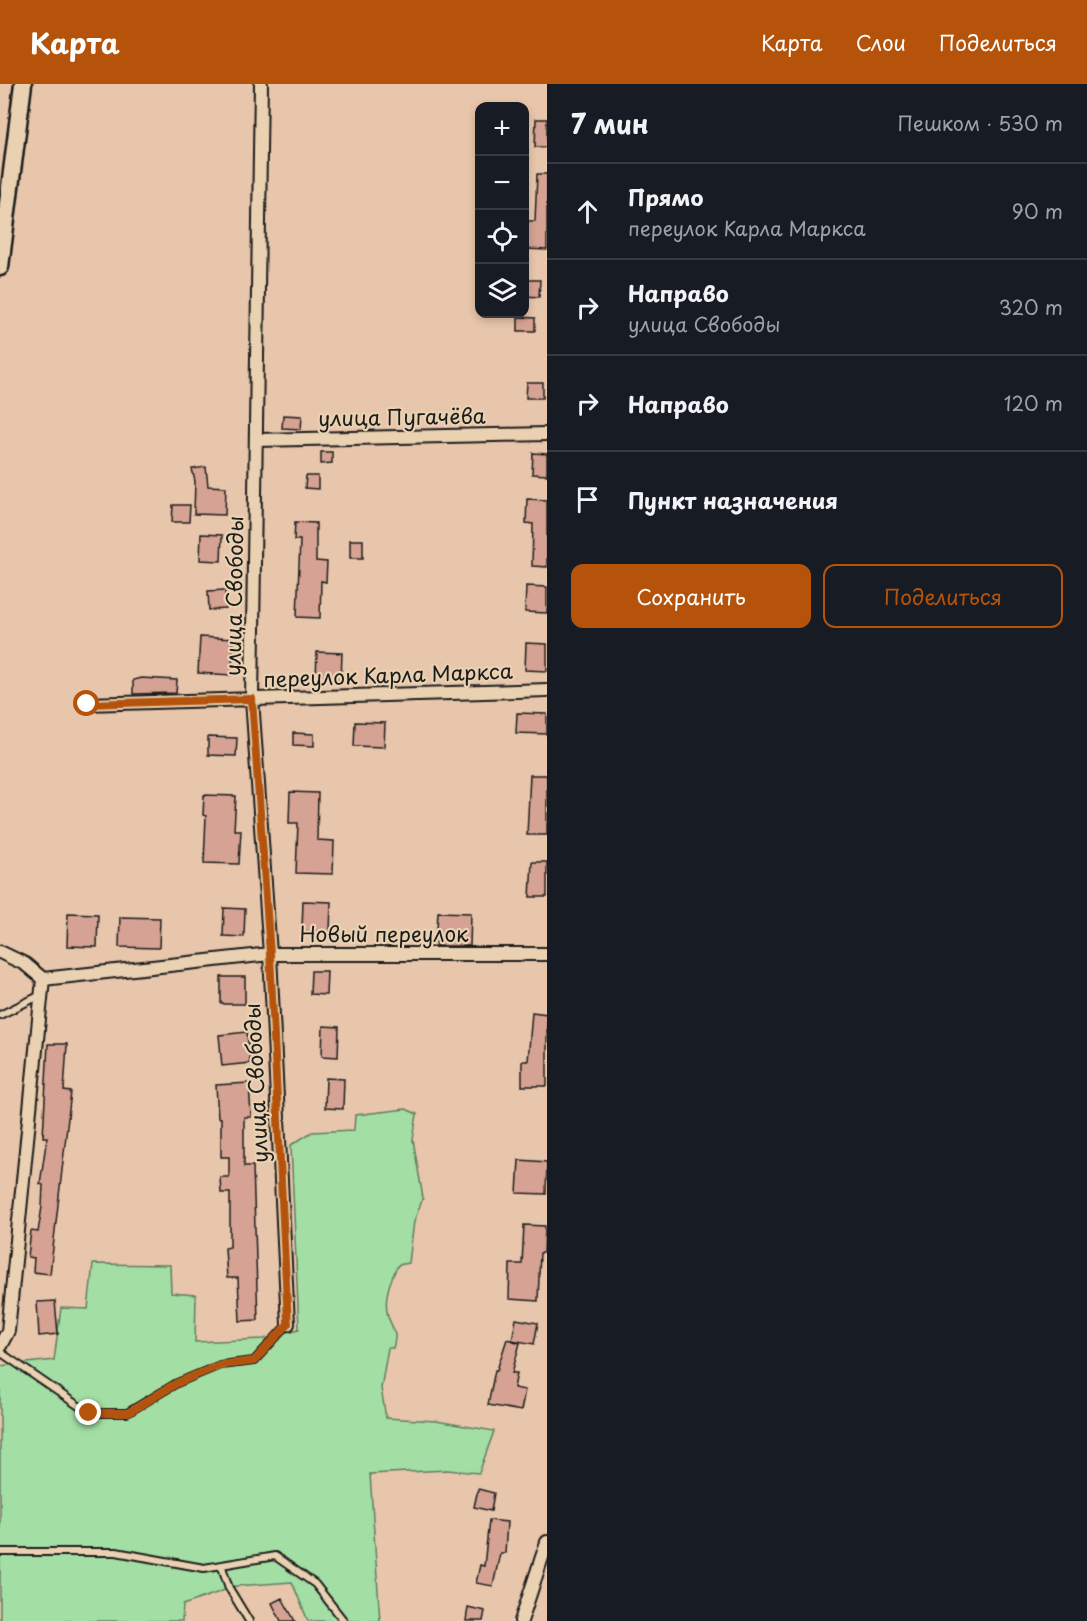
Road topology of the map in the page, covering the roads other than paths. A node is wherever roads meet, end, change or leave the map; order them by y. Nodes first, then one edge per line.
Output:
1 (23, 84) edge
2 (261, 84) edge
3 (0, 267) edge
4 (547, 434) edge
5 (257, 440) junction
6 (547, 690) edge
7 (252, 699) junction
8 (87, 704) dead end
9 (0, 952) edge
10 (270, 954) junction
11 (547, 954) edge
12 (43, 979) junction
13 (41, 995) junction
14 (0, 1015) edge
15 (288, 1324) joint
16 (0, 1346) edge
17 (0, 1352) edge
18 (547, 1542) edge
19 (0, 1552) edge
20 (222, 1567) junction
21 (249, 1621) edge
22 (344, 1621) edge
23 (521, 1621) edge

1 - 3 street
2 - 5 street, улица Свободы
4 - 5 street, улица Пугачёва
5 - 7 street, улица Свободы
6 - 7 street, переулок Карла Маркса
7 - 8 street, переулок Карла Маркса
7 - 10 street, улица Свободы
9 - 12 street
10 - 11 street, Новый переулок
10 - 12 street, Новый переулок
10 - 15 street, улица Свободы
12 - 13 street
13 - 14 lane
13 - 16 street
15 - 17 lane
18 - 23 street
19 - 20 lane
20 - 21 lane
20 - 22 lane

